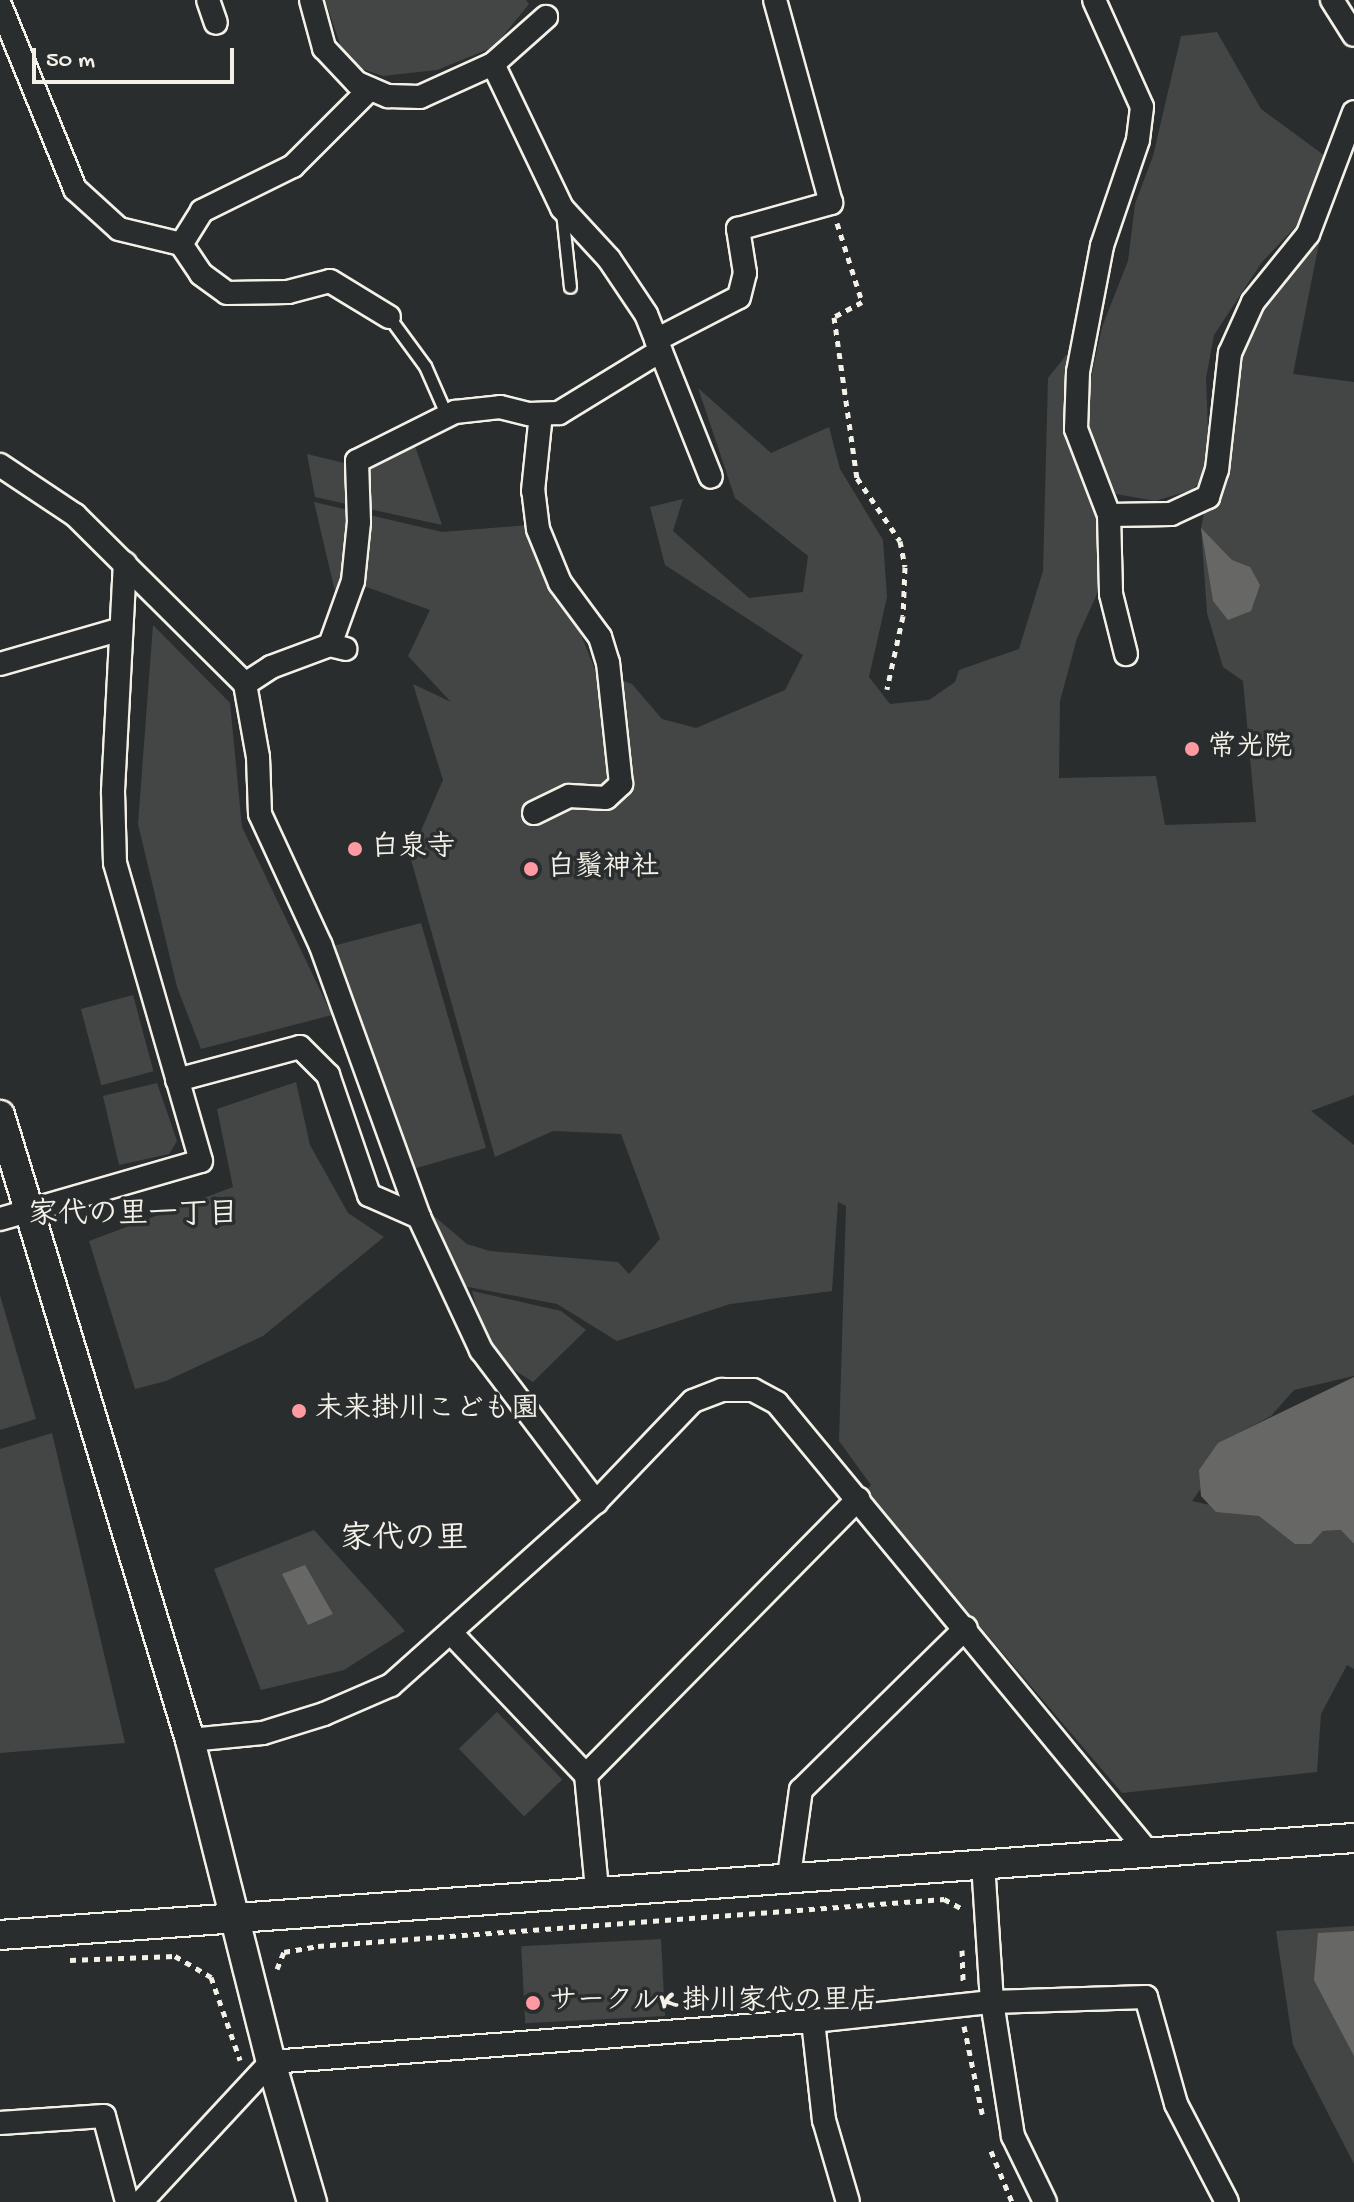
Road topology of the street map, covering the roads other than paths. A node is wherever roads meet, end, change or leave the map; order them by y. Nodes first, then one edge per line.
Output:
1 (208, 0) edge
2 (311, 0) edge
3 (775, 0) edge
4 (1094, 0) edge
5 (1332, 0) edge
6 (0, 5) edge
7 (546, 17) dead end
8 (216, 23) dead end
9 (1354, 35) edge
10 (493, 64) junction
11 (370, 89) junction
12 (1354, 112) edge
13 (562, 208) junction
14 (181, 244) junction
15 (570, 287) dead end
16 (389, 317) joint
17 (658, 345) junction
18 (541, 414) junction
19 (447, 416) junction
20 (0, 465) edge
21 (711, 477) dead end
22 (1109, 515) junction
23 (125, 563) junction
24 (121, 629) junction
25 (1126, 654) dead end
26 (0, 664) edge
27 (245, 684) junction
28 (534, 813) dead end
29 (177, 1080) junction
30 (0, 1115) edge
31 (30, 1211) junction
32 (419, 1217) junction
33 (0, 1219) edge
34 (858, 1499) junction
35 (596, 1502) junction
36 (966, 1628) junction
37 (453, 1635) junction
38 (190, 1740) junction
39 (586, 1775) junction
40 (1354, 1838) edge
41 (1148, 1852) junction
42 (983, 1863) junction
43 (789, 1876) junction
44 (597, 1889) junction
45 (237, 1917) junction
46 (0, 1935) edge
47 (992, 2002) junction
48 (813, 2021) junction
49 (271, 2062) junction
50 (0, 2123) edge
51 (127, 2202) edge
52 (141, 2202) edge
53 (312, 2202) edge
54 (848, 2202) edge
55 (1045, 2202) edge
56 (1227, 2202) edge

1 - 8 street
2 - 11 street
3 - 17 street
4 - 22 street
5 - 9 street
6 - 14 street
7 - 10 street
10 - 11 street
10 - 13 street
11 - 14 street
12 - 22 street
13 - 15 lane
13 - 17 street
14 - 16 street
16 - 19 lane
17 - 18 street
17 - 21 street
18 - 19 street
18 - 28 street
19 - 27 street
20 - 23 street
22 - 25 street
23 - 24 street
23 - 27 street
24 - 26 street
24 - 29 street
27 - 32 street
29 - 31 street
29 - 32 street
30 - 31 street
31 - 33 street
31 - 38 street
32 - 35 street
34 - 35 street
34 - 36 street
34 - 39 street
35 - 37 street
36 - 41 street
36 - 43 street
37 - 38 street
37 - 39 street
38 - 45 street
39 - 44 street
40 - 41 street
41 - 42 street
42 - 43 street
42 - 47 street
43 - 44 street
44 - 45 street
45 - 46 street
45 - 49 street
47 - 48 street
47 - 55 street
47 - 56 street
48 - 49 street
48 - 54 street
49 - 52 street
49 - 53 street
50 - 51 street

